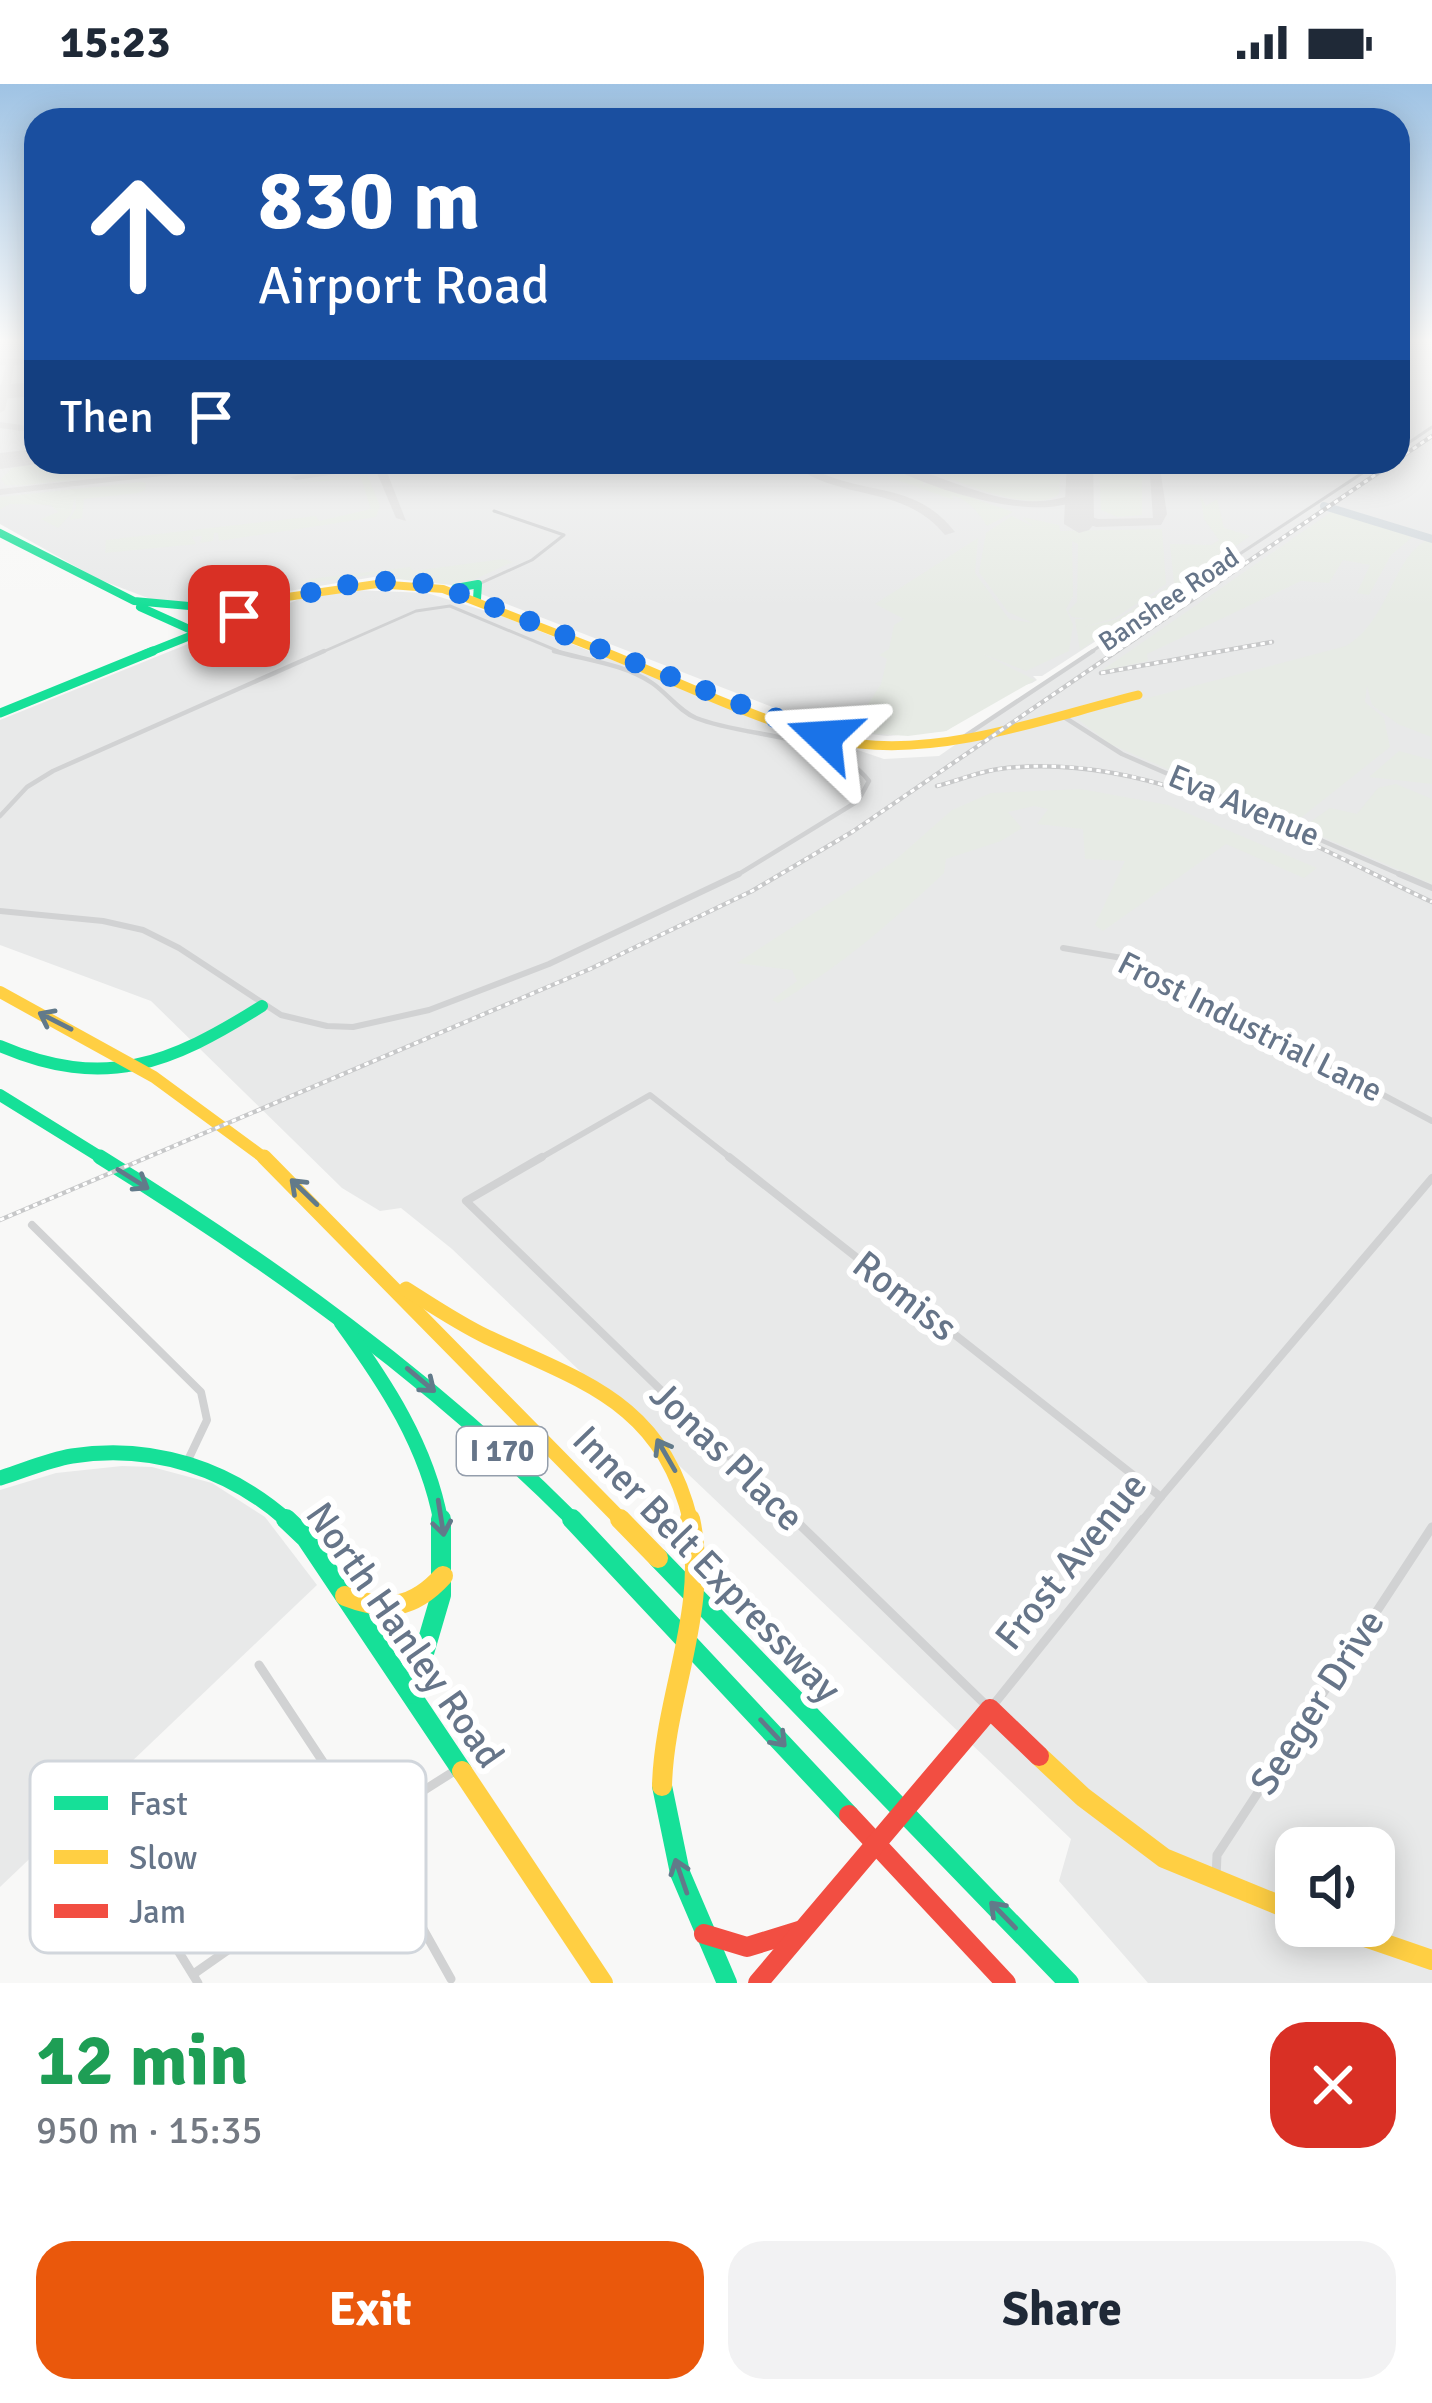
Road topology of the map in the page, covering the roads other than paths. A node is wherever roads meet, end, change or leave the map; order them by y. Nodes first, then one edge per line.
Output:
1 (1361, 474) edge
2 (494, 511) dead end
3 (0, 533) edge
4 (314, 589) junction
5 (478, 592) junction
6 (125, 598) junction
7 (212, 608) junction
8 (189, 633) junction
9 (1138, 695) dead end
10 (0, 713) edge
11 (1061, 715) junction
12 (986, 721) junction
13 (1001, 729) junction
14 (959, 740) junction
15 (0, 816) edge
16 (1432, 888) edge
17 (0, 911) edge
18 (1063, 948) dead end
19 (0, 992) edge
20 (262, 1006) junction
21 (0, 1036) edge
22 (0, 1046) edge
23 (0, 1095) edge
24 (650, 1095) joint
25 (1432, 1120) edge
26 (1432, 1178) edge
27 (32, 1225) dead end
28 (386, 1276) junction
29 (329, 1307) junction
30 (188, 1460) junction
31 (0, 1478) edge
32 (1160, 1497) junction
33 (1432, 1527) edge
34 (443, 1575) junction
35 (345, 1596) junction
36 (259, 1665) dead end
37 (412, 1694) junction
38 (990, 1709) junction
39 (322, 1761) edge
40 (462, 1767) junction
41 (426, 1790) edge
42 (1216, 1881) junction
43 (1275, 1904) edge
44 (802, 1930) junction
45 (426, 1934) edge
46 (704, 1934) junction
47 (1394, 1947) edge
48 (229, 1953) edge
49 (777, 1960) junction
50 (1432, 1960) edge
51 (196, 1978) edge
52 (451, 1978) dead end
53 (603, 1983) edge
54 (727, 1983) edge
55 (758, 1983) edge
56 (769, 1983) edge
57 (1006, 1983) edge
58 (1069, 1983) edge

1 - 12 street, Banshee Road
2 - 5 street
3 - 6 main road
4 - 5 main road
4 - 7 main road
4 - 8 main road
5 - 14 main road
6 - 7 main road
6 - 8 main road
7 - 8 main road
8 - 10 main road
9 - 11 main road
11 - 13 main road
11 - 16 street, Eva Avenue
12 - 13 main road
12 - 14 street, Banshee Road
13 - 14 main road
15 - 20 street
17 - 20 street
18 - 25 street, Frost Industrial Lane
28 -> 19 main road, Inner Belt Expressway / I 170
20 - 21 main road
20 - 22 main road
23 -> 29 main road, Inner Belt Expressway / I 170
24 - 32 street, Romiss
24 - 38 street, Jonas Place
26 - 32 street, Frost Avenue
27 - 30 street
46 -> 28 main road
58 -> 28 main road, Inner Belt Expressway / I 170
29 -> 34 main road
29 -> 57 main road, Inner Belt Expressway / I 170
30 - 31 main road, North Hanley Road
30 - 35 main road, North Hanley Road
32 - 38 street, Frost Avenue
33 - 42 street, Seeger Drive
34 - 35 main road
34 - 37 main road
35 - 37 main road, North Hanley Road
36 - 39 street
37 - 40 main road, North Hanley Road
38 - 42 main road
38 - 44 main road, Frost Avenue
40 - 41 street
40 - 53 main road, North Hanley Road
42 - 43 main road
44 - 46 main road
44 - 49 main road, Frost Avenue
45 - 52 street
46 - 54 main road
47 - 50 main road
48 - 51 street
49 - 55 main road, Frost Avenue
49 - 56 main road

